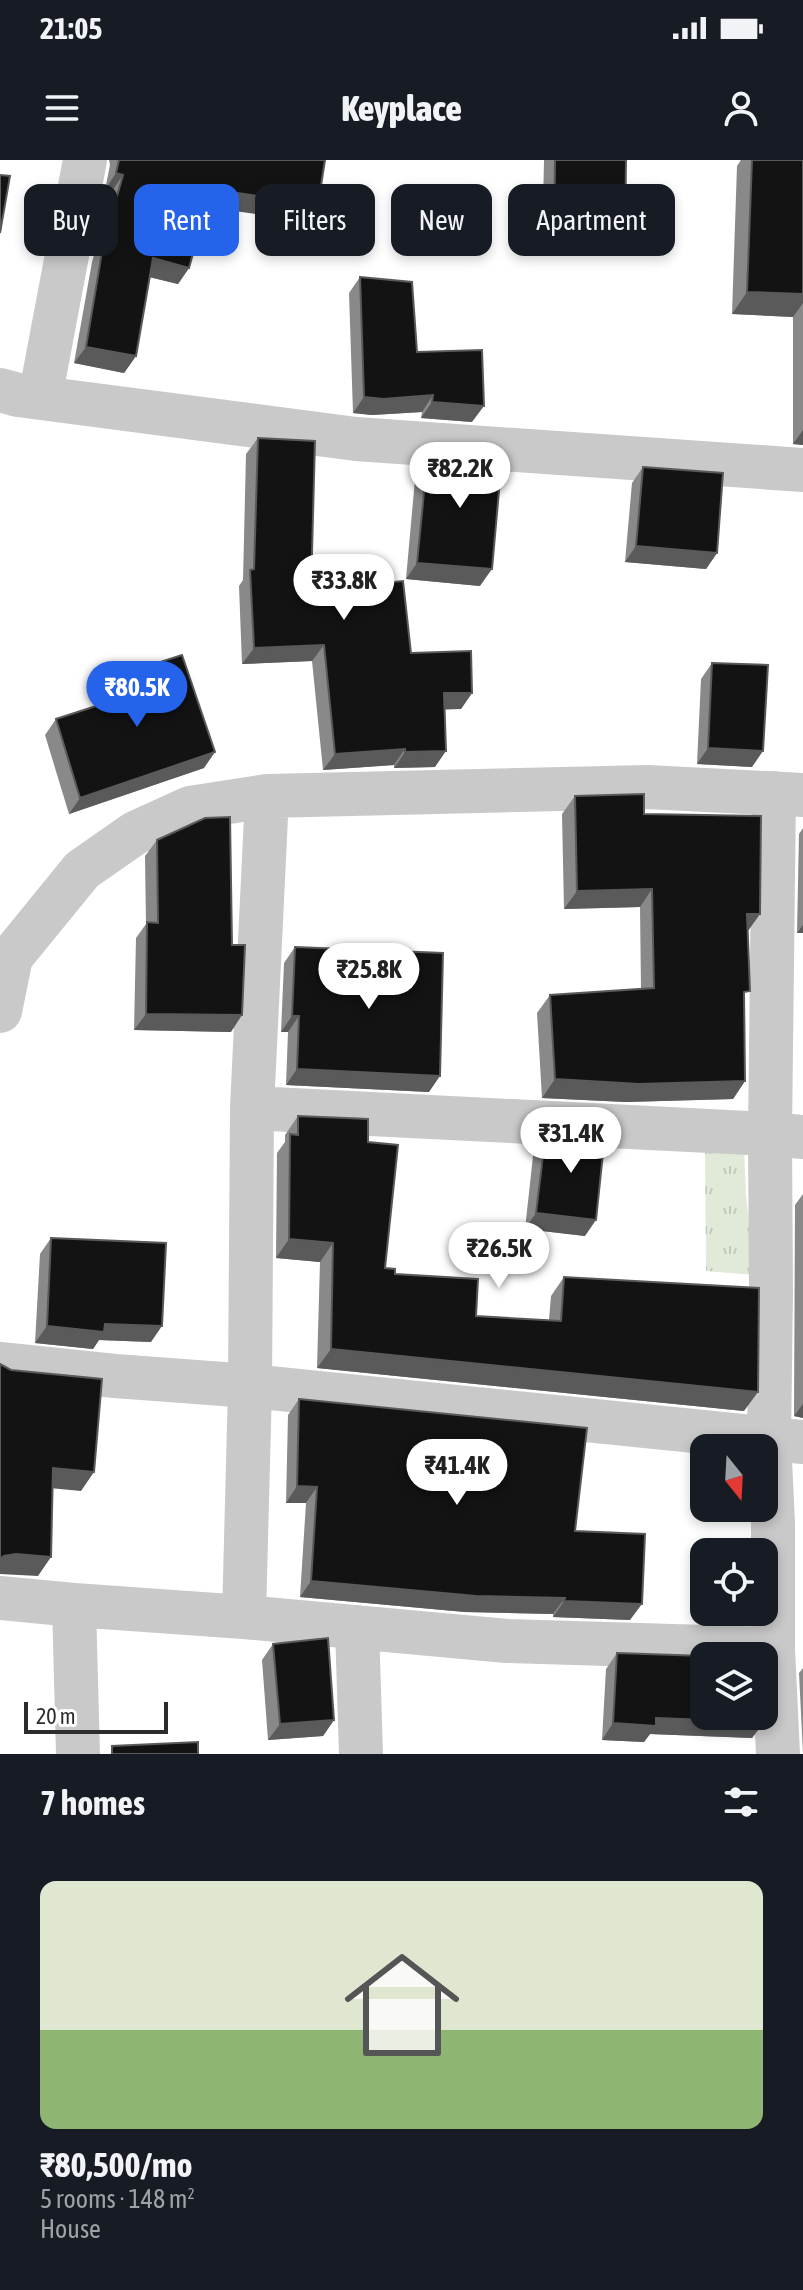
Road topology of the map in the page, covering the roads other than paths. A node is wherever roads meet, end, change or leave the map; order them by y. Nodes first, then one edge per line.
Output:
1 (85, 160) edge
2 (20, 394) edge
3 (803, 470) edge
4 (788, 794) edge
5 (267, 796) junction
6 (5, 956) edge
7 (0, 1011) edge
8 (252, 1108) junction
9 (786, 1136) edge
10 (0, 1364) edge
11 (250, 1386) junction
12 (786, 1441) edge
13 (0, 1598) edge
14 (74, 1605) junction
15 (244, 1617) junction
16 (357, 1627) junction
17 (773, 1642) edge
18 (690, 1647) edge
19 (777, 1730) edge
20 (78, 1754) edge
21 (361, 1754) edge
22 (778, 1754) edge

1 - 2 street
2 - 3 street
4 - 5 street
4 - 9 street
5 - 6 street
5 - 8 street
6 - 7 street
8 - 9 street
8 - 11 street
9 - 12 street
10 - 11 street
11 - 12 street
11 - 15 street
12 - 17 street
13 - 14 street
14 - 15 street
14 - 20 street
15 - 16 street
16 - 18 street
16 - 21 street
19 - 22 street

